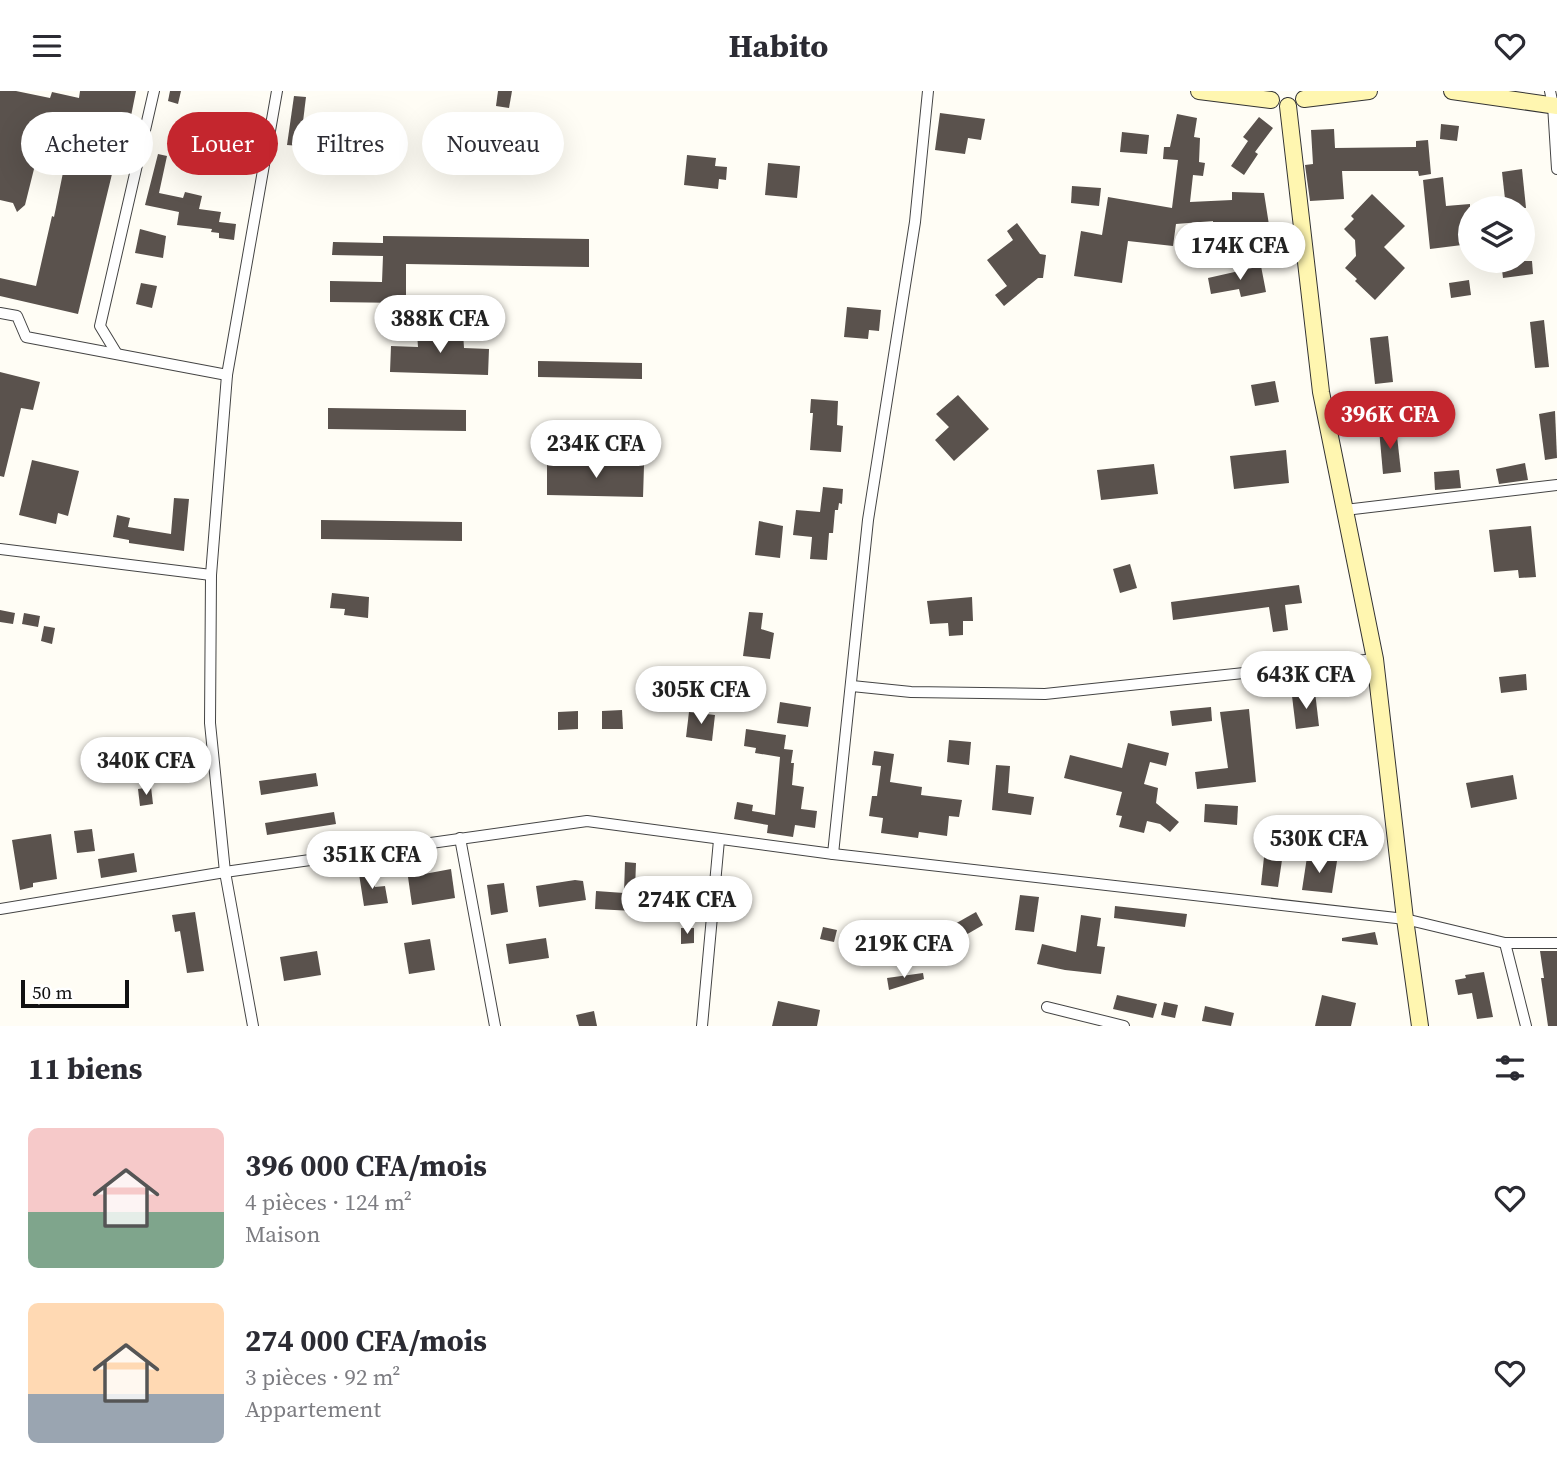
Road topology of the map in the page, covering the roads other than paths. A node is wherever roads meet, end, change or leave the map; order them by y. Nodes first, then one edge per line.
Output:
1 (154, 91) edge
2 (277, 91) edge
3 (929, 91) edge
4 (1199, 91) edge
5 (1369, 91) edge
6 (1452, 91) edge
7 (1477, 92) edge
8 (1306, 95) edge
9 (1268, 96) edge
10 (1553, 101) edge
11 (1288, 106) junction
12 (1557, 169) edge
13 (0, 313) edge
14 (117, 353) junction
15 (227, 375) junction
16 (1557, 485) edge
17 (1345, 510) junction
18 (0, 549) edge
19 (211, 575) junction
20 (1375, 659) junction
21 (852, 686) junction
22 (460, 838) junction
23 (719, 839) junction
24 (833, 853) junction
25 (225, 872) junction
26 (0, 909) edge
27 (1405, 919) junction
28 (1506, 943) junction
29 (1557, 943) edge
30 (1047, 1007) dead end
31 (253, 1026) edge
32 (495, 1026) edge
33 (702, 1026) edge
34 (1124, 1026) edge
35 (1420, 1026) edge
36 (1526, 1026) edge

1 - 14 street
2 - 15 street
3 - 21 street
4 - 9 main road
5 - 8 main road
6 - 7 main road
7 - 10 main road
8 - 11 main road
9 - 11 main road
10 - 12 street
11 - 17 main road
13 - 14 street
14 - 15 street
15 - 19 street
16 - 17 street
17 - 20 main road
18 - 19 street
19 - 25 street
20 - 21 street
20 - 27 main road
21 - 24 street
22 - 23 street
22 - 25 street
22 - 32 street
23 - 24 street
23 - 33 street
24 - 27 street
25 - 26 street
25 - 31 street
27 - 28 street
27 - 35 main road
28 - 29 street
28 - 36 street
30 - 34 street

